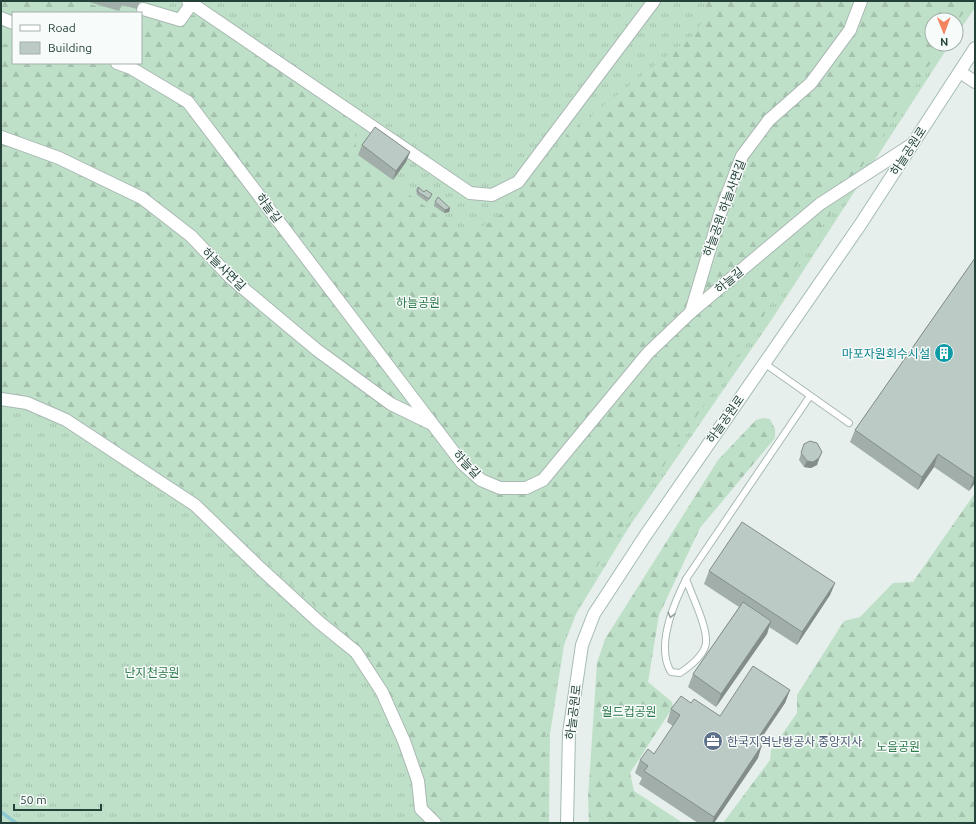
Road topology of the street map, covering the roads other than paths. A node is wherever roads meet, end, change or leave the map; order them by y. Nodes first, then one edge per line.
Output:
1 (654, 1) edge
2 (861, 1) edge
3 (190, 2) edge
4 (143, 9) dead end
5 (1, 18) edge
6 (12, 23) edge
7 (975, 48) edge
8 (120, 64) edge
9 (960, 72) junction
10 (975, 82) edge
11 (1, 137) edge
12 (911, 145) junction
13 (691, 312) junction
14 (764, 363) junction
15 (810, 396) junction
16 (1, 399) edge
17 (849, 423) dead end
18 (433, 425) junction
19 (686, 579) junction
20 (435, 823) edge
21 (567, 823) edge

1 - 3 street
2 - 13 street, 하늘공원 하늘사면길
3 - 4 street
5 - 6 street
7 - 9 street, 하늘공원로
8 - 18 street, 하늘길
9 - 10 street
9 - 12 street, 하늘공원로
11 - 18 street, 하늘사면길
12 - 13 street, 하늘길
12 - 14 street, 하늘공원로
13 - 18 street, 하늘길
14 - 15 lane
14 - 21 street, 하늘공원로
15 - 17 lane
15 - 19 lane
16 - 20 street
19 -> 19 lane

